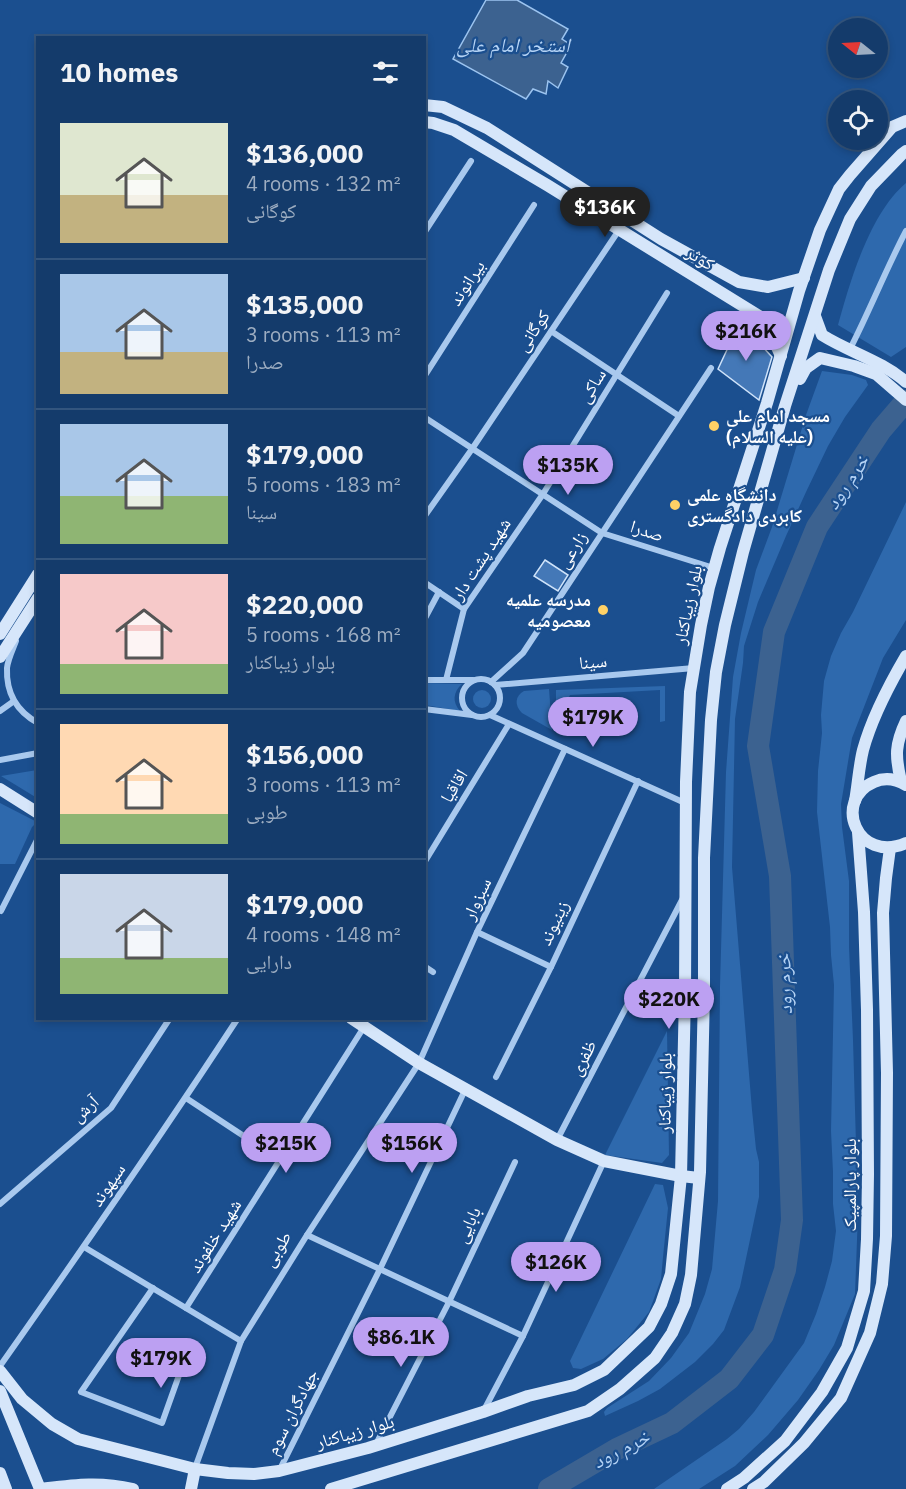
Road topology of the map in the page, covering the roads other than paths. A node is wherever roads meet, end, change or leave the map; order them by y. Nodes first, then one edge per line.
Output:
1 (426, 105) edge
2 (906, 110) edge
3 (906, 121) edge
4 (426, 122) edge
5 (892, 127) junction
6 (906, 151) edge
7 (471, 161) dead end
8 (571, 182) junction
9 (563, 195) junction
10 (534, 205) dead end
11 (426, 230) edge
12 (619, 230) junction
13 (906, 231) edge
14 (804, 278) junction
15 (739, 282) junction
16 (667, 293) dead end
17 (730, 298) junction
18 (815, 316) junction
19 (551, 331) junction
20 (850, 349) junction
21 (781, 356) junction
22 (711, 368) dead end
23 (426, 374) edge
24 (616, 374) junction
25 (890, 376) junction
26 (906, 382) edge
27 (906, 400) edge
28 (785, 406) junction
29 (679, 416) junction
30 (426, 418) edge
31 (472, 449) junction
32 (543, 494) junction
33 (426, 514) edge
34 (602, 532) junction
35 (714, 568) junction
36 (36, 577) edge
37 (426, 583) edge
38 (439, 592) junction
39 (36, 601) edge
40 (464, 609) junction
41 (426, 616) edge
42 (25, 617) junction
43 (0, 634) edge
44 (906, 656) edge
45 (0, 657) edge
46 (694, 668) junction
47 (426, 680) edge
48 (446, 680) junction
49 (477, 680) junction
50 (493, 684) junction
51 (690, 692) junction
52 (713, 693) junction
53 (14, 702) junction
54 (426, 709) edge
55 (0, 711) edge
56 (473, 715) junction
57 (490, 715) junction
58 (906, 721) edge
59 (36, 722) edge
60 (509, 724) junction
61 (565, 749) junction
62 (1, 752) edge
63 (36, 753) edge
64 (9, 758) junction
65 (0, 760) edge
66 (638, 782) junction
67 (903, 783) edge
68 (0, 789) edge
69 (855, 801) junction
70 (686, 803) junction
71 (36, 812) edge
72 (858, 832) junction
73 (36, 842) edge
74 (906, 843) edge
75 (890, 848) junction
76 (426, 860) edge
77 (685, 894) junction
78 (1, 910) edge
79 (477, 932) junction
80 (426, 967) edge
81 (550, 967) junction
82 (433, 972) dead end
83 (169, 1020) edge
84 (237, 1020) edge
85 (354, 1020) edge
86 (364, 1027) junction
87 (419, 1063) junction
88 (496, 1077) dead end
89 (465, 1090) junction
90 (186, 1098) junction
91 (557, 1140) junction
92 (280, 1160) junction
93 (604, 1161) junction
94 (515, 1162) dead end
95 (681, 1176) junction
96 (699, 1178) junction
97 (0, 1204) edge
98 (306, 1235) junction
99 (84, 1247) junction
100 (380, 1269) junction
101 (153, 1288) junction
102 (449, 1302) junction
103 (186, 1308) junction
104 (523, 1336) junction
105 (241, 1341) junction
106 (183, 1364) dead end
107 (0, 1366) edge
108 (0, 1371) edge
109 (0, 1390) edge
110 (483, 1412) junction
111 (375, 1446) junction
112 (195, 1469) junction
113 (279, 1471) junction
114 (0, 1473) edge
115 (6, 1489) edge
116 (40, 1489) edge
117 (133, 1489) edge
118 (191, 1489) edge
119 (331, 1489) edge
120 (727, 1489) edge
121 (753, 1489) edge

1 - 8 main road, کوثر
2 - 5 main road
3 - 5 main road, بلوار زیباکنار
4 - 9 main road, کوثر
5 - 14 main road, بلوار زیباکنار
6 - 18 main road, بلوار زیباکنار
7 - 11 street
8 - 9 main road
8 - 15 main road, کوثر
9 - 12 main road, کوثر
10 - 23 street, بیرانوند
12 - 17 main road, کوثر
12 - 19 street, کوگانی
13 - 20 street
14 - 15 main road, کوثر
14 - 21 main road, بلوار زیباکنار
15 - 17 main road
16 - 24 street, ساکی
17 - 21 main road, کوثر
18 - 20 main road
18 - 28 main road, بلوار زیباکنار
19 - 24 street
19 - 31 street, کوگانی
20 - 25 main road
21 - 35 main road, بلوار زیباکنار
22 - 29 street, زارعی
24 - 29 street
24 - 32 street, ساکی
25 - 26 main road
25 - 27 main road
25 - 28 main road
28 - 52 main road, بلوار زیباکنار
29 - 34 street, زارعی
30 - 31 street, صدرا
31 - 32 street, صدرا
31 - 33 street, کوگانی
32 - 34 street, صدرا
32 - 40 street, شهید پشت دار
34 - 35 street, صدرا
34 - 50 street, زارعی
35 - 46 main road, بلوار زیباکنار
36 - 43 main road
37 - 38 street
38 - 40 street
38 - 41 street
39 - 42 main road
40 - 48 street, شهید پشت دار
42 - 45 main road
42 - 53 street
44 - 69 main road, بلوار پارالمپیک
46 - 50 street, سینا
46 - 51 main road, بلوار زیباکنار
47 - 48 street
48 - 49 street
49 - 50 street
49 - 56 street
50 - 57 street
51 - 52 main road
51 - 70 main road, بلوار زیباکنار
52 - 96 main road, بلوار زیباکنار
53 - 55 street
53 - 59 street
54 - 56 street
56 - 57 street
57 - 60 street
58 - 67 main road
60 - 61 street
60 - 76 street, اقاقیا
61 - 66 street
61 - 79 street, سبزوار
62 - 64 street
63 - 64 street
64 - 65 street
66 - 70 street
66 - 81 street, زینیوند
67 - 69 main road
68 - 71 main road
69 - 72 main road, بلوار پارالمپیک
70 - 77 main road, بلوار زیباکنار
72 - 75 main road
72 - 120 main road, بلوار پارالمپیک
73 - 78 street
74 - 75 main road
75 - 121 main road, بلوار پارالمپیک
77 - 91 street, ظفری
77 - 95 main road, بلوار زیباکنار
79 - 81 street
79 - 87 street, سبزوار
80 - 82 street
81 - 88 street, زینیوند
83 - 97 street, آرش
84 - 90 street, سپهوند
85 - 86 main road
86 - 87 main road
86 - 92 street, شهید خلفوند
87 - 89 main road
87 - 98 street, طوبی
89 - 91 main road
89 - 100 street, جهادگران سوم
90 - 92 street
90 - 99 street, سپهوند
91 - 93 main road
92 - 103 street, شهید خلفوند
93 - 95 main road
93 - 104 street
94 - 102 street, بابایی
95 - 96 main road
95 - 110 main road, بلوار زیباکنار
96 - 119 main road, بلوار زیباکنار
98 - 100 street
98 - 105 street, طوبی
99 - 101 street
99 - 107 street, سپهوند
100 - 102 street
100 - 113 street, جهادگران سوم
101 - 103 street
101 - 106 street
102 - 104 street
102 - 111 street, بابایی
103 - 105 street
104 - 110 street
105 - 112 street, طوبی
108 - 112 main road, بلوار زیباکنار
109 - 116 main road
110 - 111 main road, بلوار زیباکنار
111 - 113 main road, بلوار زیباکنار
112 - 113 main road, بلوار زیباکنار
112 - 118 main road
114 - 115 main road
116 - 117 main road

